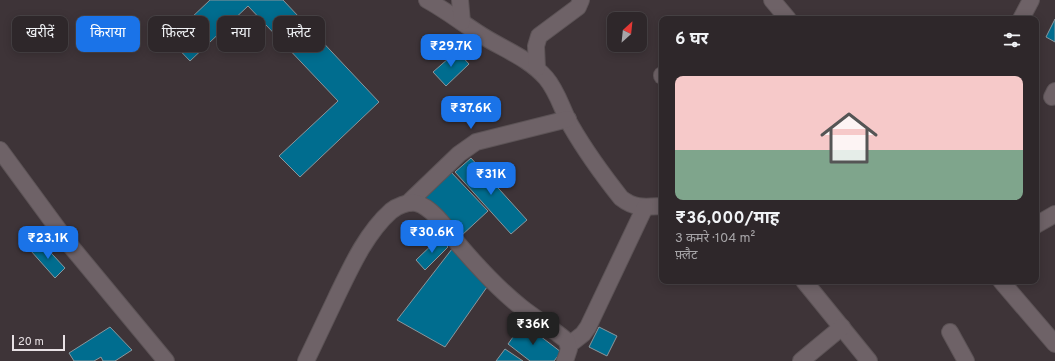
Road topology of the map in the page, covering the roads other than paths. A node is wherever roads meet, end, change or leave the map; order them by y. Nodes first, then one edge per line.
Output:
1 (427, 0) edge
2 (460, 0) edge
3 (581, 0) edge
4 (772, 0) edge
5 (1031, 0) edge
6 (785, 16) edge
7 (1023, 16) edge
8 (462, 22) junction
9 (537, 68) junction
10 (568, 119) junction
11 (0, 150) edge
12 (408, 203) junction
13 (659, 206) edge
14 (645, 207) junction
15 (1055, 214) edge
16 (1039, 223) edge
17 (806, 284) edge
18 (1004, 284) edge
19 (842, 327) junction
20 (950, 332) dead end
21 (1055, 344) edge
22 (569, 345) junction
23 (166, 361) edge
24 (306, 361) edge
25 (565, 361) edge
26 (801, 361) edge
27 (869, 361) edge
28 (966, 361) edge

1 - 8 street
2 - 8 street
3 - 9 street
4 - 6 street
5 - 7 street
8 - 9 street
9 - 10 street
10 - 12 street
10 - 14 street
11 - 23 street
12 - 22 street
12 - 24 street
13 - 14 street
14 - 22 street
15 - 16 street
17 - 19 street
18 - 21 street
19 - 26 street
19 - 27 street
20 - 28 street
22 - 25 street

